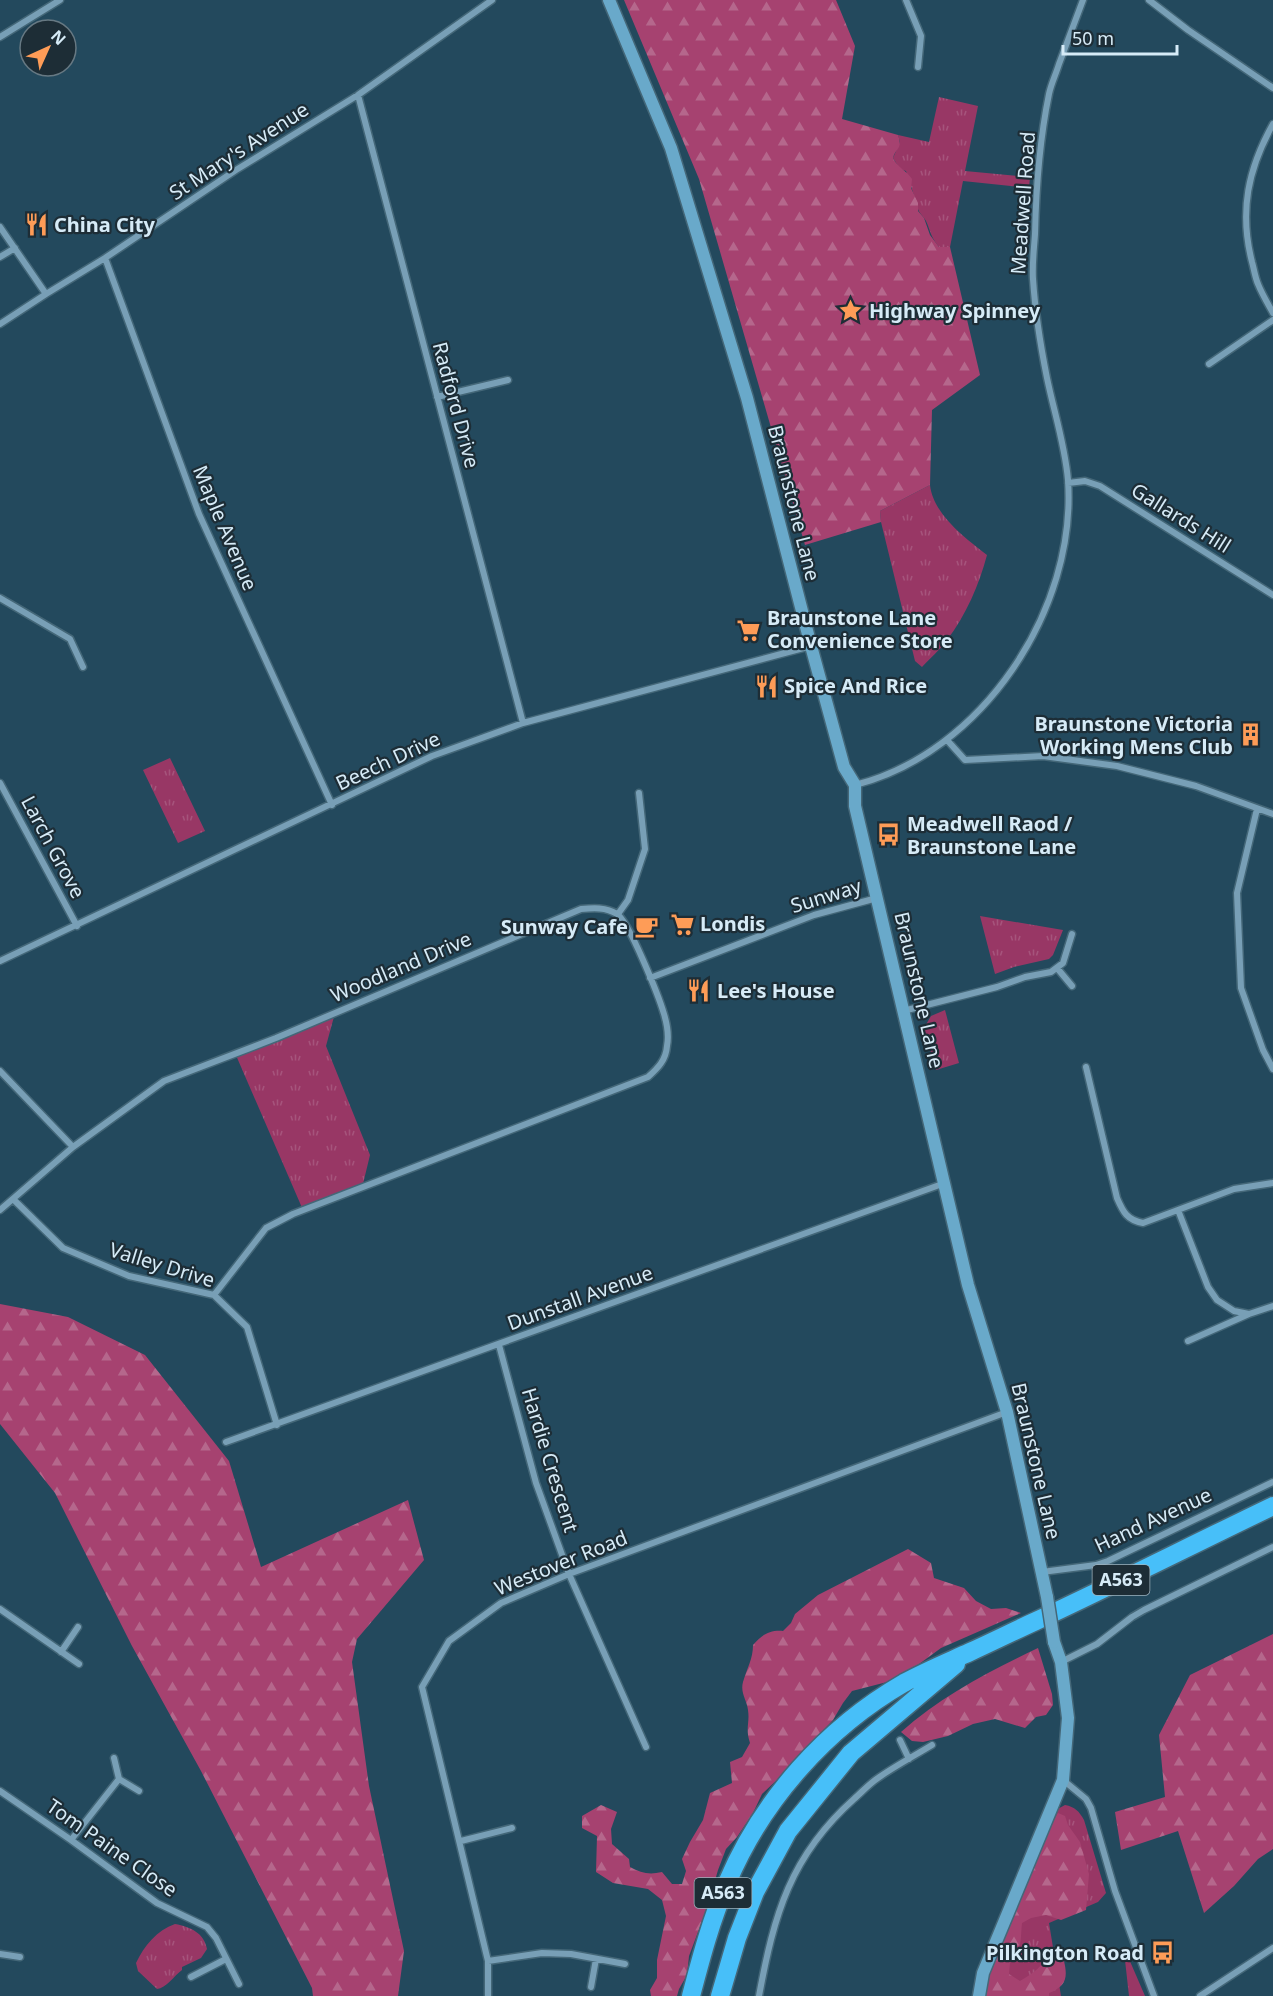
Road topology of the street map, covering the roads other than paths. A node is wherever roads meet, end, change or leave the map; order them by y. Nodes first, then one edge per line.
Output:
1 (60, 0) edge
2 (492, 0) edge
3 (609, 0) edge
4 (906, 0) edge
5 (1083, 0) edge
6 (1149, 0) edge
7 (0, 37) edge
8 (918, 67) dead end
9 (1273, 88) edge
10 (358, 95) junction
11 (1273, 124) edge
12 (0, 226) edge
13 (15, 248) junction
14 (0, 257) edge
15 (105, 258) junction
16 (46, 294) junction
17 (1273, 313) edge
18 (1273, 320) edge
19 (0, 324) edge
20 (1209, 364) dead end
21 (508, 380) dead end
22 (437, 397) junction
23 (1068, 483) junction
24 (1273, 595) edge
25 (0, 598) edge
26 (810, 646) junction
27 (83, 667) dead end
28 (523, 723) junction
29 (947, 740) junction
30 (0, 783) edge
31 (855, 785) junction
32 (639, 793) dead end
33 (332, 805) junction
34 (1257, 809) junction
35 (1273, 814) edge
36 (877, 898) junction
37 (618, 914) junction
38 (77, 926) junction
39 (1072, 934) dead end
40 (0, 962) edge
41 (1057, 968) junction
42 (650, 978) junction
43 (1072, 986) dead end
44 (903, 1011) junction
45 (1086, 1067) dead end
46 (1272, 1067) edge
47 (0, 1071) edge
48 (74, 1147) junction
49 (946, 1183) junction
50 (1273, 1184) edge
51 (13, 1200) junction
52 (0, 1210) edge
53 (1178, 1210) junction
54 (214, 1295) junction
55 (1273, 1306) edge
56 (1250, 1314) junction
57 (1188, 1341) dead end
58 (499, 1345) junction
59 (1007, 1412) junction
60 (277, 1425) junction
61 (226, 1442) dead end
62 (1273, 1482) edge
63 (1273, 1506) edge
64 (1273, 1547) edge
65 (1042, 1572) junction
66 (569, 1574) junction
67 (0, 1609) edge
68 (78, 1627) dead end
69 (60, 1652) junction
70 (969, 1653) junction
71 (1062, 1662) junction
72 (79, 1664) dead end
73 (900, 1740) dead end
74 (932, 1744) dead end
75 (646, 1748) dead end
76 (114, 1758) dead end
77 (909, 1759) junction
78 (119, 1779) junction
79 (1063, 1780) junction
80 (0, 1791) edge
81 (139, 1791) dead end
82 (512, 1828) dead end
83 (71, 1840) junction
84 (461, 1841) junction
85 (1273, 1948) edge
86 (0, 1955) edge
87 (20, 1957) dead end
88 (226, 1959) junction
89 (596, 1959) junction
90 (488, 1961) junction
91 (625, 1965) dead end
92 (191, 1977) dead end
93 (239, 1984) dead end
94 (591, 1987) dead end
95 (488, 1996) edge
96 (691, 1996) edge
97 (720, 1996) edge
98 (759, 1996) edge
99 (979, 1996) edge
100 (1154, 1996) edge
101 (1200, 1996) edge

1 - 7 street
2 - 10 street, St Mary's Avenue
3 - 26 street, Braunstone Lane
4 - 8 street
5 - 23 street, Meadwell Road
6 - 9 street
10 - 15 street, St Mary's Avenue
10 - 22 street, Radford Drive
11 - 17 street
12 - 13 street
13 - 14 street
13 - 16 street
15 - 16 street, St Mary's Avenue
15 - 33 street, Maple Avenue
16 - 19 street, St Mary's Avenue
18 - 20 street
21 - 22 street
22 - 28 street, Radford Drive
23 - 24 street, Gallards Hill
23 - 29 street, Meadwell Road
25 - 27 street
26 - 28 street, Beech Drive
26 - 31 street, Braunstone Lane
28 - 33 street, Beech Drive
29 - 31 street, Meadwell Road
29 - 34 street
30 - 38 street, Larch Grove
31 - 36 street, Braunstone Lane
32 - 37 street
33 - 38 street, Beech Drive
34 - 35 street
34 - 46 street
36 - 42 street, Sunway
36 - 44 street, Braunstone Lane
37 - 42 street
37 - 48 street, Woodland Drive
38 - 40 street, Beech Drive
39 - 41 street
41 - 43 street
41 - 44 street
42 - 54 street
44 - 49 street, Braunstone Lane
45 - 53 street
47 - 48 street
48 - 51 street, Woodland Drive
49 - 58 street, Dunstall Avenue
49 - 59 street, Braunstone Lane
50 - 53 street
51 - 52 street, Woodland Drive
51 - 54 street, Valley Drive
53 - 56 street
54 - 60 street, Valley Drive
55 - 56 street
56 - 57 street
58 - 60 street, Dunstall Avenue
58 - 66 street, Hardie Crescent
59 - 65 street, Braunstone Lane
59 - 66 street, Westover Road
60 - 61 street, Dunstall Avenue
62 - 65 street, Hand Avenue
63 - 70 highway, A563
64 - 71 street
65 - 71 street, Braunstone Lane, bridge
66 - 75 street, Hardie Crescent
66 - 84 street, Westover Road
67 - 69 street
68 - 69 street
69 - 72 street
70 - 96 highway, A563
70 - 97 highway, A563
71 - 79 street, Braunstone Lane
73 - 77 street
74 - 77 street
76 - 78 street
77 - 98 street
78 - 81 street
78 - 83 street
79 - 99 street, Braunstone Lane
79 - 100 street
80 - 83 street, Tom Paine Close
82 - 84 street
83 - 88 street, Tom Paine Close
84 - 90 street, Westover Road
85 - 101 street
86 - 87 street
88 - 92 street
88 - 93 street, Tom Paine Close
89 - 90 street
89 - 91 street
89 - 94 street
90 - 95 street, Westover Road

